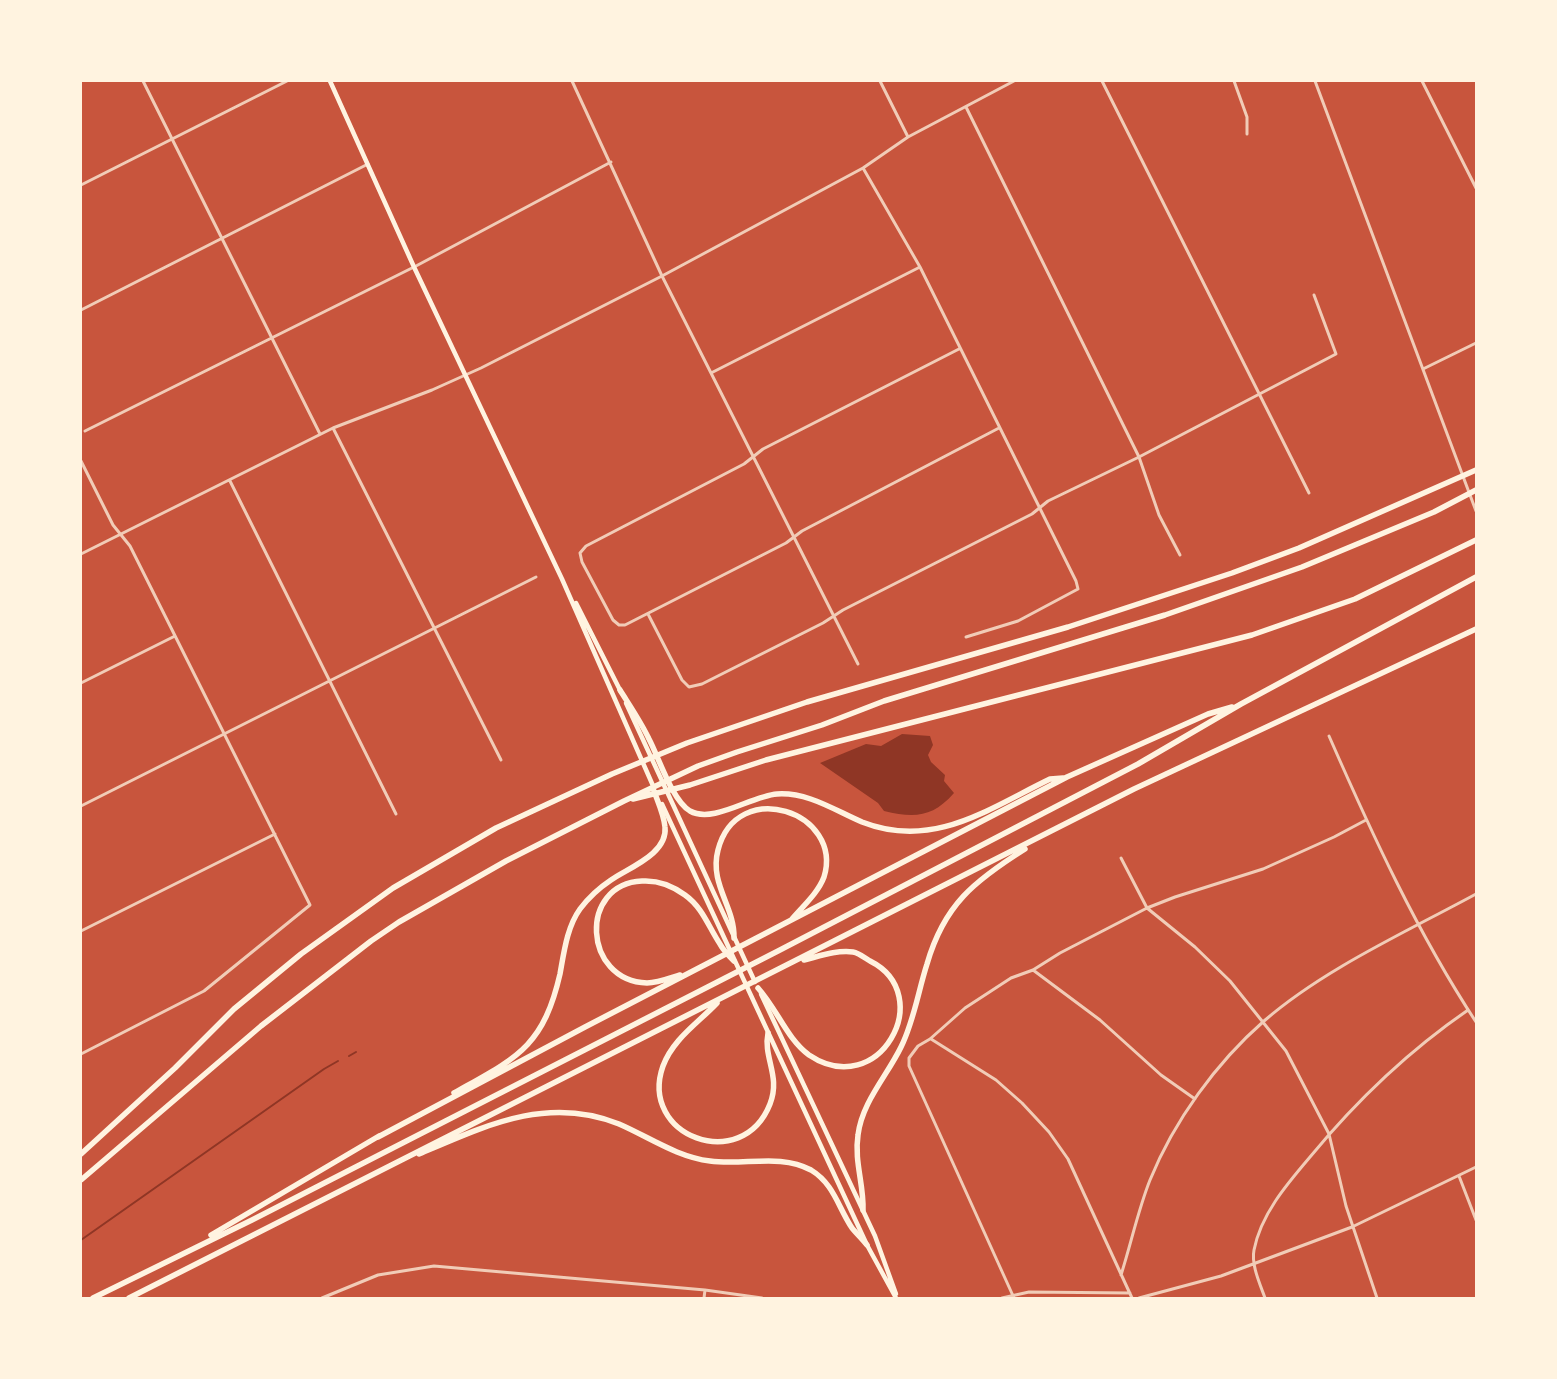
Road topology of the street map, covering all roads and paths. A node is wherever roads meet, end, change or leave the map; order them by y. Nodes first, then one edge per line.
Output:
1 (143, 81) edge
2 (287, 81) edge
3 (330, 81) edge
4 (572, 81) edge
5 (880, 81) edge
6 (1014, 81) edge
7 (1102, 81) edge
8 (1234, 81) edge
9 (1315, 81) edge
10 (1422, 81) edge
11 (966, 107) junction
12 (1247, 134) dead end
13 (908, 137) junction
14 (172, 140) junction
15 (611, 162) junction
16 (368, 164) junction
17 (863, 168) junction
18 (81, 185) edge
19 (1476, 188) edge
20 (220, 238) junction
21 (414, 267) junction
22 (920, 267) junction
23 (662, 276) junction
24 (1314, 296) dead end
25 (81, 310) edge
26 (271, 337) junction
27 (1476, 343) edge
28 (959, 349) junction
29 (1423, 370) junction
30 (711, 373) junction
31 (465, 375) junction
32 (1258, 394) junction
33 (332, 428) junction
34 (999, 428) junction
35 (85, 431) dead end
36 (320, 434) junction
37 (753, 456) junction
38 (1140, 457) junction
39 (81, 461) edge
40 (1475, 470) edge
41 (230, 481) junction
42 (1476, 490) edge
43 (1309, 494) dead end
44 (1039, 507) junction
45 (1476, 511) edge
46 (120, 535) junction
47 (794, 537) junction
48 (1476, 540) edge
49 (81, 554) edge
50 (1180, 555) dead end
51 (536, 577) dead end
52 (1476, 577) edge
53 (562, 579) junction
54 (648, 614) junction
55 (834, 616) junction
56 (434, 628) junction
57 (1476, 630) edge
58 (175, 636) junction
59 (966, 637) dead end
60 (858, 664) dead end
61 (329, 681) junction
62 (81, 683) edge
63 (620, 690) joint
64 (1241, 704) junction
65 (225, 734) junction
66 (1328, 736) dead end
67 (646, 739) junction
68 (500, 760) dead end
69 (1067, 777) junction
70 (653, 786) joint
71 (624, 801) junction
72 (81, 806) edge
73 (661, 807) junction
74 (396, 814) dead end
75 (1366, 820) junction
76 (1056, 830) junction
77 (275, 834) junction
78 (1121, 858) dead end
79 (1476, 894) edge
80 (1146, 908) junction
81 (789, 922) junction
82 (1419, 926) junction
83 (81, 931) edge
84 (734, 938) junction
85 (723, 944) junction
86 (734, 962) joint
87 (792, 964) junction
88 (701, 967) junction
89 (1034, 970) junction
90 (758, 988) joint
91 (720, 1000) junction
92 (769, 1005) junction
93 (1468, 1010) junction
94 (1264, 1021) junction
95 (1476, 1022) edge
96 (768, 1034) junction
97 (930, 1039) junction
98 (81, 1054) edge
99 (1195, 1098) junction
100 (1329, 1134) junction
101 (378, 1137) junction
102 (81, 1154) edge
103 (1476, 1167) edge
104 (380, 1170) junction
105 (1459, 1176) junction
106 (81, 1180) edge
107 (863, 1210) junction
108 (1476, 1220) edge
109 (1352, 1227) junction
110 (867, 1245) junction
111 (192, 1247) junction
112 (1254, 1264) junction
113 (1121, 1275) junction
114 (705, 1290) junction
115 (1130, 1293) junction
116 (1013, 1296) edge
117 (93, 1298) edge
118 (129, 1298) edge
119 (322, 1298) edge
120 (704, 1298) edge
121 (762, 1298) edge
122 (897, 1298) edge
123 (1002, 1298) edge
124 (1132, 1298) edge
125 (1139, 1298) edge
126 (1265, 1298) edge
127 (1377, 1298) edge

1 - 14 street
2 - 14 street
3 - 16 main road
4 - 15 street
5 - 13 street
6 - 11 street
7 - 32 street
8 - 12 street
9 - 29 street
10 - 19 street
11 - 13 street
11 - 38 street
13 - 17 street
14 - 18 street
14 - 20 street
15 - 21 street
15 - 23 street
16 - 20 street
16 - 21 main road
17 - 22 street
17 - 23 street
20 - 25 street
20 - 26 street
21 - 26 street
21 - 31 main road
22 - 28 street
22 - 30 street
23 - 30 street
23 - 31 street
24 - 32 street
26 - 35 street
26 - 36 street
27 - 29 street
28 - 34 street
28 - 37 street
29 - 45 street
30 - 37 street
31 - 33 street
31 - 53 main road
32 - 38 street
32 - 43 street
33 - 36 street
33 - 56 street
34 - 44 street
34 - 47 street
36 - 41 street
37 - 47 street
37 - 54 street
38 - 44 street
38 - 50 street
39 - 46 street
40 - 102 highway
41 - 46 street
41 - 61 street
42 - 71 highway
44 - 55 street
44 - 59 street
46 - 49 street
46 - 58 street
47 - 54 street
47 - 55 street
48 - 71 highway
51 - 56 street
52 - 64 highway
53 - 63 main road
53 - 70 main road
54 - 55 street
55 - 60 street
56 - 61 street
56 - 68 street
57 - 76 highway
58 - 62 street
58 - 65 street
61 - 65 street
61 - 74 street
63 - 67 highway
64 - 69 highway
64 - 111 highway
65 - 72 street
65 - 77 street
66 - 75 street
67 - 69 highway
67 - 84 main road
69 - 81 highway
70 - 73 highway
71 - 106 highway
73 - 85 main road
73 - 101 highway
75 - 80 street
75 - 82 street
76 - 87 highway
76 - 107 highway
77 - 83 street
77 - 98 street
78 - 80 street
79 - 82 street
80 - 89 street
80 - 94 street
81 - 84 highway
81 - 88 highway
82 - 93 street
82 - 94 street
84 - 90 main road
85 - 86 highway
85 - 88 highway
86 - 96 main road
87 - 91 highway
87 - 92 highway
88 - 101 highway
89 - 97 street
89 - 99 street
90 - 92 highway
91 - 96 highway
91 - 104 highway
92 - 107 main road
93 - 95 street
93 - 100 street
94 - 99 street
94 - 100 street
96 - 110 main road
97 - 113 street
97 - 116 street
99 - 113 street
100 - 109 street
100 - 112 street
101 - 111 highway
103 - 105 street
104 - 110 highway
104 - 118 highway
105 - 108 street
105 - 109 street
107 - 122 main road
109 - 112 street
109 - 127 street
110 - 122 main road
111 - 117 highway
112 - 125 street
112 - 126 street
113 - 115 street
114 - 119 street
114 - 120 street
114 - 121 street
115 - 116 street
115 - 124 street
116 - 123 street

